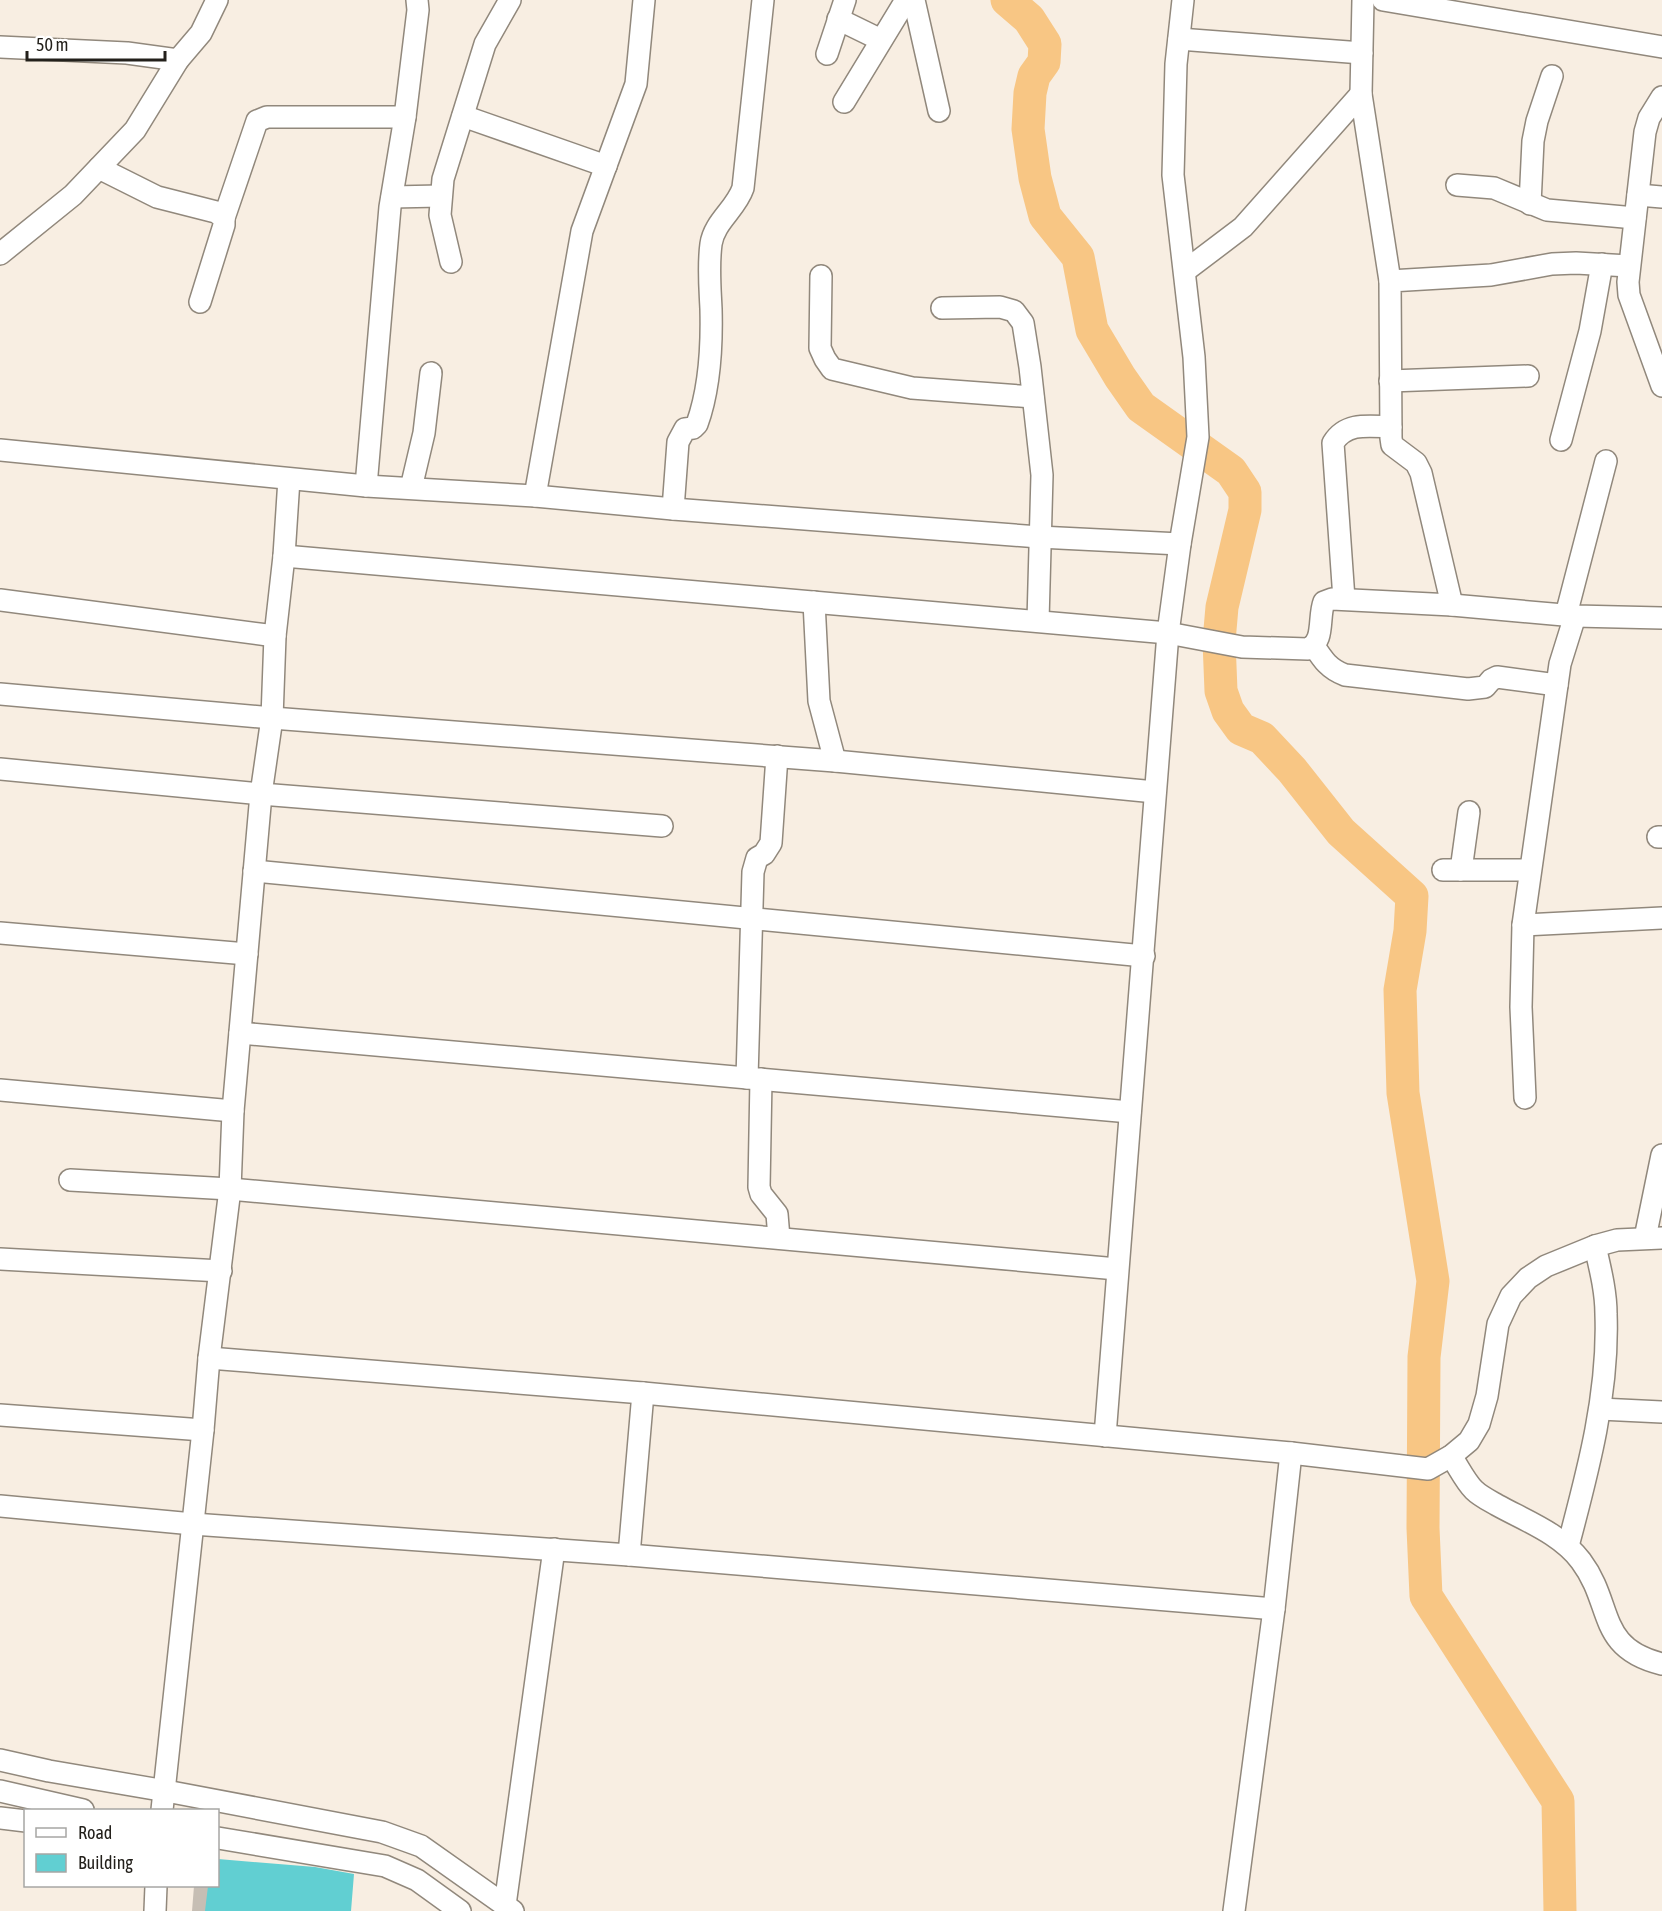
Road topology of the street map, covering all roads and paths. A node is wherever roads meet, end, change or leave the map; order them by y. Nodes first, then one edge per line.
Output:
1 (217, 0) edge
2 (417, 0) edge
3 (510, 0) edge
4 (644, 0) edge
5 (763, 0) edge
6 (906, 0) edge
7 (914, 0) edge
8 (1183, 0) edge
9 (1363, 0) edge
10 (1383, 0) edge
11 (841, 10) edge
12 (1179, 39) junction
13 (881, 40) junction
14 (0, 47) edge
15 (1662, 47) edge
16 (1362, 52) junction
17 (827, 54) dead end
18 (178, 60) junction
19 (1552, 76) dead end
20 (1361, 94) junction
21 (1662, 97) edge
22 (844, 102) dead end
23 (939, 111) dead end
24 (463, 116) junction
25 (405, 117) junction
26 (606, 166) junction
27 (99, 168) junction
28 (1457, 185) dead end
29 (1638, 195) junction
30 (440, 196) junction
31 (392, 197) junction
32 (1662, 197) edge
33 (1530, 204) junction
34 (224, 218) junction
35 (1635, 218) junction
36 (0, 254) edge
37 (452, 262) dead end
38 (1602, 264) junction
39 (1629, 266) junction
40 (1185, 271) junction
41 (820, 276) dead end
42 (1390, 281) junction
43 (200, 302) dead end
44 (942, 308) dead end
45 (431, 373) dead end
46 (1528, 376) dead end
47 (1390, 381) junction
48 (1662, 386) edge
49 (1033, 397) junction
50 (1391, 427) junction
51 (1561, 440) dead end
52 (0, 450) edge
53 (1606, 460) dead end
54 (289, 479) junction
55 (366, 486) junction
56 (411, 489) junction
57 (535, 496) junction
58 (673, 509) junction
59 (1039, 537) junction
60 (1180, 544) junction
61 (284, 556) junction
62 (1344, 599) junction
63 (0, 600) edge
64 (814, 602) junction
65 (1452, 605) junction
66 (1570, 616) junction
67 (1662, 618) edge
68 (1038, 621) junction
69 (1168, 633) junction
70 (275, 636) junction
71 (1314, 646) junction
72 (1557, 684) junction
73 (0, 694) edge
74 (272, 718) junction
75 (777, 756) junction
76 (835, 761) junction
77 (0, 769) edge
78 (1155, 792) junction
79 (261, 794) junction
80 (1468, 812) dead end
81 (662, 826) dead end
82 (1530, 870) junction
83 (254, 871) junction
84 (752, 918) junction
85 (1662, 918) edge
86 (1523, 925) junction
87 (0, 933) edge
88 (247, 954) junction
89 (1144, 956) junction
90 (240, 1033) junction
91 (754, 1079) junction
92 (0, 1090) edge
93 (1525, 1098) dead end
94 (233, 1111) junction
95 (1130, 1112) junction
96 (1662, 1159) edge
97 (70, 1180) dead end
98 (230, 1189) junction
99 (779, 1238) junction
100 (1653, 1238) edge
101 (1595, 1246) junction
102 (0, 1259) edge
103 (1117, 1269) junction
104 (221, 1271) junction
105 (209, 1358) junction
106 (643, 1393) junction
107 (1600, 1409) junction
108 (1662, 1412) edge
109 (0, 1415) edge
110 (204, 1430) junction
111 (1105, 1436) junction
112 (1291, 1452) junction
113 (1451, 1456) junction
114 (0, 1506) edge
115 (193, 1524) junction
116 (1568, 1546) junction
117 (554, 1549) junction
118 (629, 1555) junction
119 (1274, 1609) junction
120 (1662, 1664) edge
121 (0, 1760) edge
122 (0, 1791) edge
123 (164, 1801) edge
124 (79, 1809) edge
125 (0, 1818) edge
126 (24, 1821) edge
127 (219, 1838) edge
128 (156, 1887) edge
129 (509, 1908) edge
130 (155, 1911) edge
131 (460, 1911) edge
132 (1234, 1911) edge

1 - 18 street
2 - 25 street
3 - 24 street
4 - 26 street
5 - 58 street
6 - 13 street
7 - 23 street
8 - 12 street
9 - 16 street
10 - 15 street
11 - 13 street
11 - 17 street
12 - 16 street
12 - 40 street
13 - 22 street
14 - 18 street
16 - 20 street
18 - 27 street
19 - 33 street
20 - 40 street
20 - 42 street
21 - 29 street
24 - 26 street
24 - 30 street
25 - 31 street
25 - 34 street
26 - 57 street
27 - 34 street
27 - 36 street
28 - 33 street
29 - 32 street
29 - 35 street
30 - 31 street
30 - 37 street
31 - 55 street
33 - 35 street
34 - 43 street
35 - 39 street
38 - 39 street
38 - 42 street
38 - 51 street
39 - 48 street
40 - 60 street
41 - 49 street
42 - 47 street
44 - 49 street
45 - 56 street
46 - 47 street
47 - 50 street
49 - 59 street
50 - 62 street
50 - 65 street
52 - 54 street
53 - 66 street
54 - 55 street
54 - 61 street
55 - 56 street
56 - 57 street
57 - 58 street
58 - 59 street
59 - 60 street
59 - 68 street
60 - 69 street
61 - 64 street
61 - 70 street
62 - 65 street
62 - 71 street
63 - 70 street
64 - 68 street
64 - 76 street
65 - 66 street
66 - 67 street
66 - 72 street
68 - 69 street
69 - 71 street
69 - 78 street
70 - 74 street
71 - 72 street
72 - 82 street
73 - 74 street
74 - 75 street
74 - 79 street
75 - 76 street
75 - 84 street
76 - 78 street
77 - 79 street
78 - 89 street
79 - 81 street
79 - 83 street
80 - 82 street
82 - 86 street
83 - 84 street
83 - 88 street
84 - 89 street
84 - 91 street
85 - 86 street
86 - 93 street
87 - 88 street
88 - 90 street
89 - 95 street
90 - 91 street
90 - 94 street
91 - 95 street
91 - 99 street
92 - 94 street
94 - 98 street
95 - 103 street
96 - 100 street
97 - 98 street
98 - 99 street
98 - 104 street
99 - 103 street
100 - 101 street
101 - 107 street
101 - 113 street
102 - 104 street
103 - 111 street
104 - 105 street
105 - 106 street
105 - 110 street
106 - 111 street
106 - 118 street
107 - 108 street
107 - 116 street
109 - 110 street
110 - 115 street
111 - 112 street
112 - 113 street
112 - 119 street
113 - 116 street
114 - 115 street
115 - 117 street
115 - 123 street
116 - 120 street
117 - 118 street
117 - 129 street
118 - 119 street
119 - 132 street
121 - 123 street
122 - 124 street
123 - 129 street
125 - 126 street
127 - 131 street
128 - 130 street

